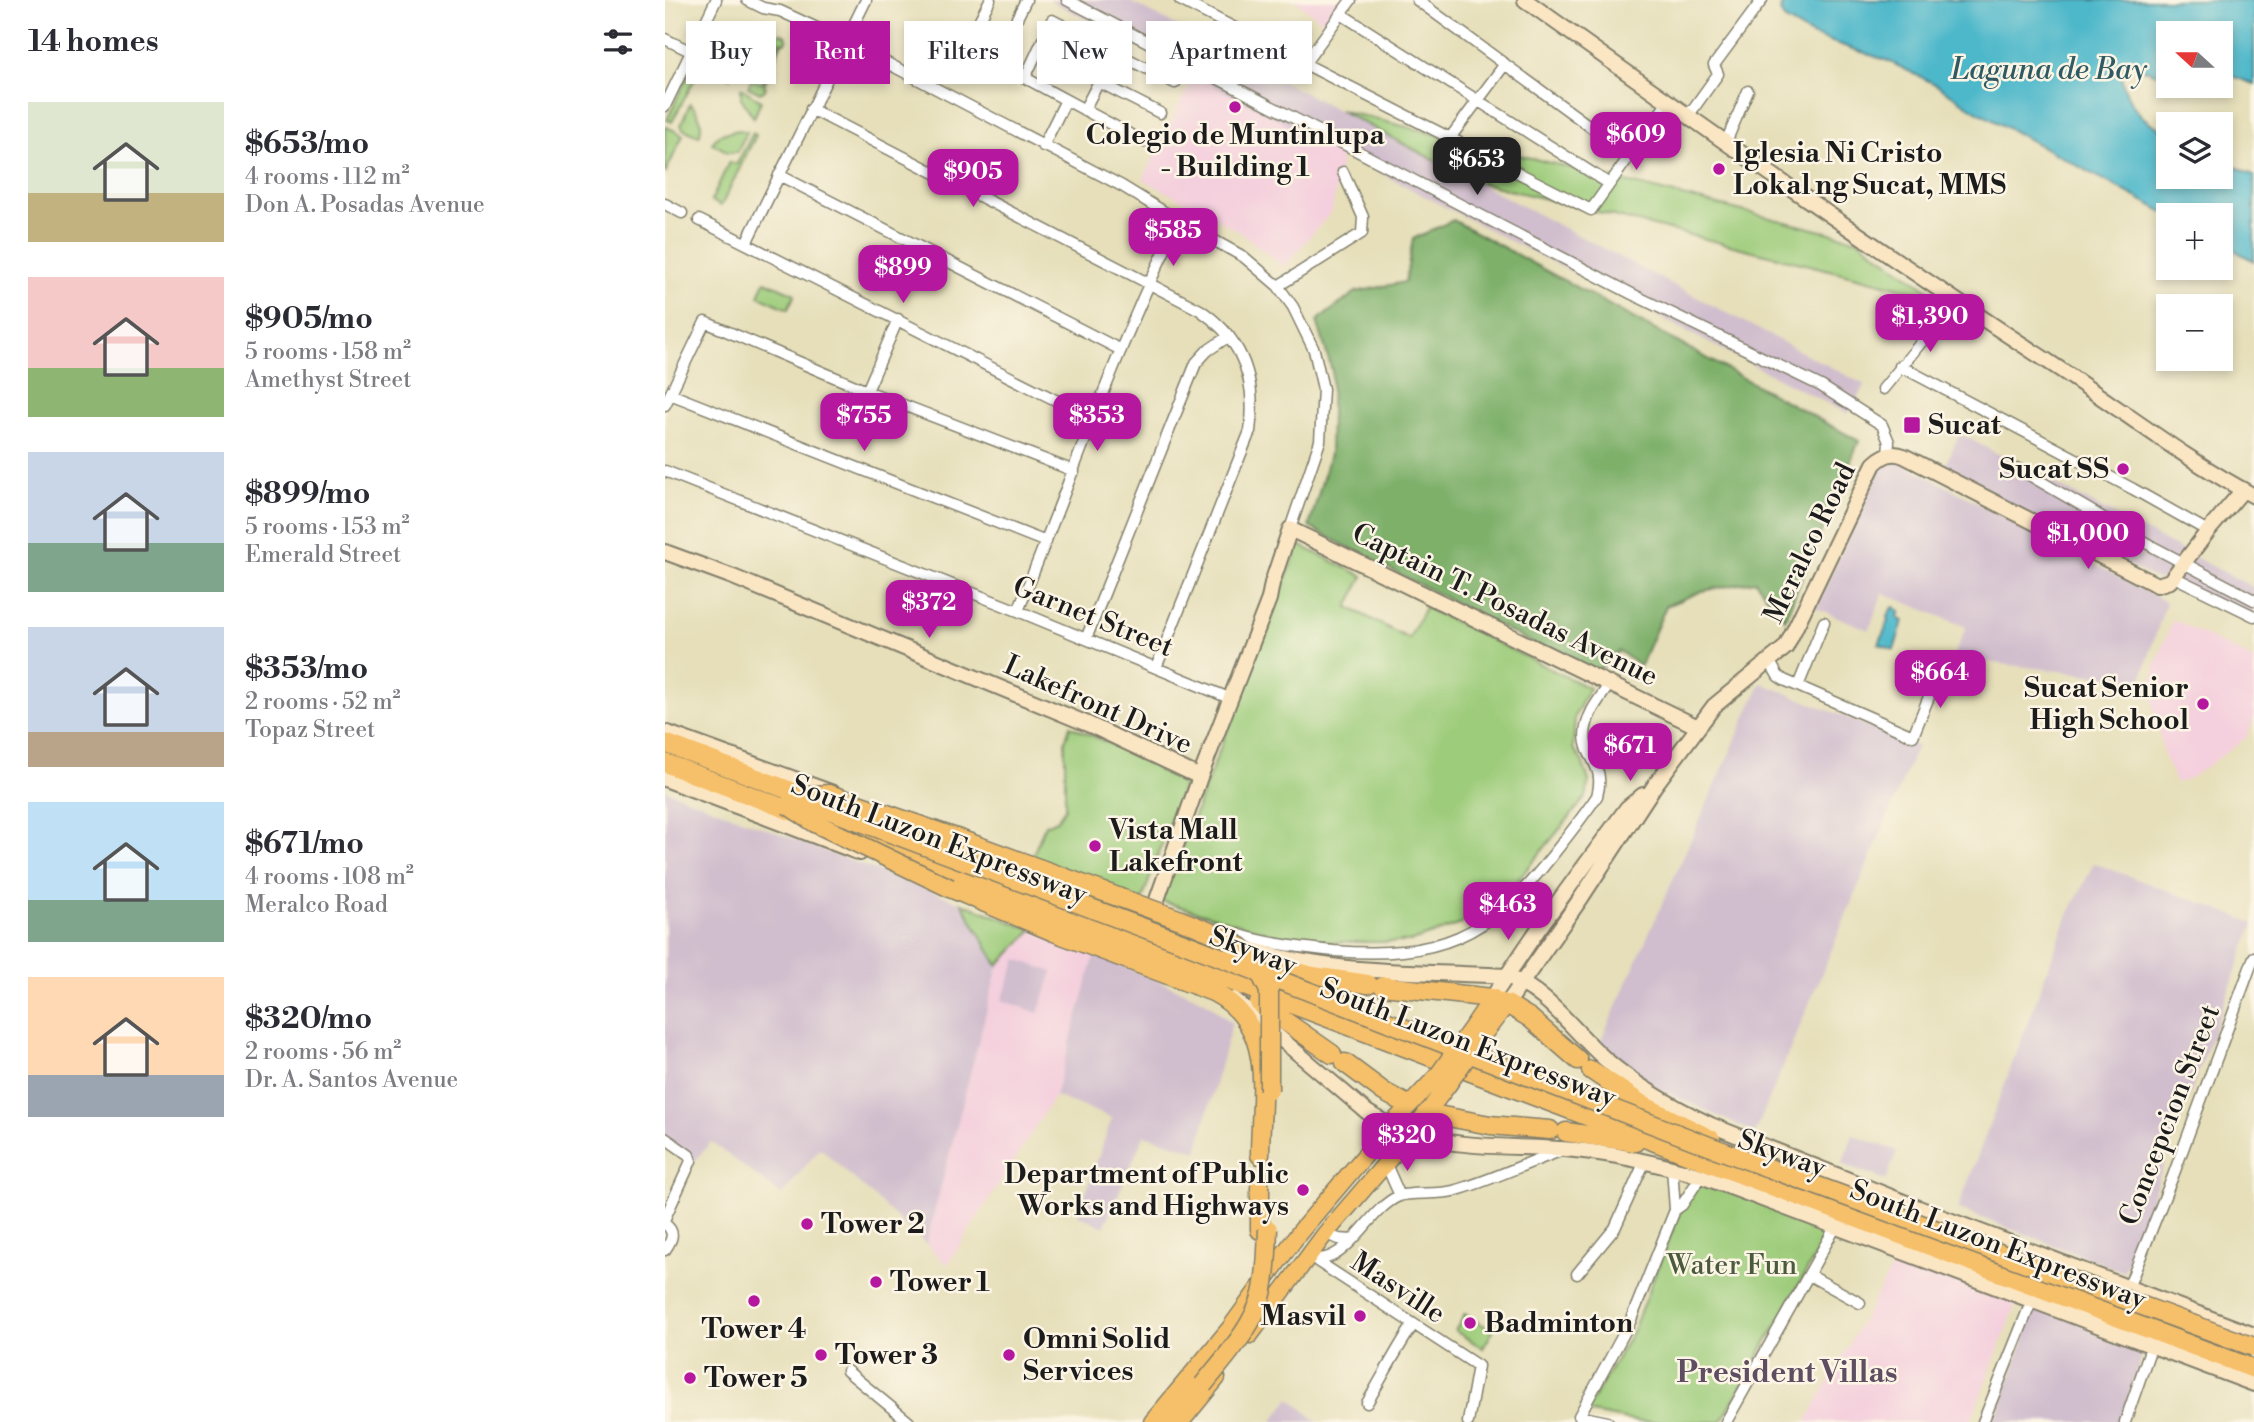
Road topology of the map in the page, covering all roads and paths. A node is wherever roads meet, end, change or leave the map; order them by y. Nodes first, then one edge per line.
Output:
1 (716, 0) edge
2 (747, 0) edge
3 (770, 0) edge
4 (866, 0) edge
5 (990, 0) edge
6 (1025, 0) edge
7 (1066, 0) edge
8 (1180, 0) edge
9 (1209, 0) edge
10 (1351, 0) edge
11 (1525, 0) edge
12 (1762, 0) edge
13 (1419, 1) edge
14 (780, 11) junction
15 (1201, 11) junction
16 (1341, 14) junction
17 (706, 21) edge
18 (802, 21) edge
19 (855, 21) edge
20 (979, 21) edge
21 (1015, 21) edge
22 (1221, 21) edge
23 (665, 39) edge
24 (686, 49) edge
25 (1037, 52) edge
26 (1312, 53) edge
27 (686, 64) edge
28 (1505, 64) junction
29 (890, 65) edge
30 (1312, 67) edge
31 (1025, 78) joint
32 (824, 84) edge
33 (1098, 84) edge
34 (1103, 84) edge
35 (1748, 91) dead end
36 (1066, 100) junction
37 (1478, 100) junction
38 (1668, 102) junction
39 (665, 106) edge
40 (811, 109) junction
41 (1084, 110) junction
42 (1160, 113) dead end
43 (1688, 116) junction
44 (1450, 138) junction
45 (1144, 142) dead end
46 (1725, 142) junction
47 (1043, 146) junction
48 (1629, 155) junction
49 (1343, 172) dead end
50 (779, 175) junction
51 (1608, 183) junction
52 (665, 204) edge
53 (682, 213) dead end
54 (699, 220) dead end
55 (1179, 221) junction
56 (746, 243) junction
57 (1148, 283) junction
58 (1278, 286) junction
59 (1955, 300) junction
60 (898, 319) junction
61 (1229, 336) junction
62 (1121, 351) junction
63 (1900, 366) junction
64 (1883, 389) dead end
65 (867, 391) junction
66 (670, 394) junction
67 (665, 405) edge
68 (1093, 419) junction
69 (1888, 454) junction
70 (2019, 469) dead end
71 (665, 471) edge
72 (1074, 471) junction
73 (2249, 493) edge
74 (1289, 531) junction
75 (2208, 531) junction
76 (1046, 542) junction
77 (665, 552) edge
78 (2185, 564) junction
79 (2174, 577) junction
80 (2254, 600) edge
81 (1018, 611) junction
82 (2254, 616) edge
83 (1824, 622) dead end
84 (1086, 639) junction
85 (1770, 662) junction
86 (1156, 668) junction
87 (1939, 672) dead end
88 (1608, 686) junction
89 (1798, 686) junction
90 (1225, 697) junction
91 (1697, 729) junction
92 (665, 732) edge
93 (665, 743) edge
94 (665, 749) edge
95 (665, 761) edge
96 (1196, 775) junction
97 (665, 779) edge
98 (1655, 785) junction
99 (790, 800) junction
100 (1150, 907) junction
101 (1229, 955) junction
102 (2254, 957) edge
103 (1178, 961) junction
104 (1506, 976) junction
105 (1522, 982) junction
106 (1499, 1001) junction
107 (1443, 1080) junction
108 (1408, 1105) junction
109 (1427, 1113) junction
110 (1390, 1126) junction
111 (1411, 1134) junction
112 (665, 1138) edge
113 (1711, 1139) junction
114 (1370, 1148) junction
115 (1572, 1149) junction
116 (1645, 1161) junction
117 (1385, 1162) junction
118 (1672, 1167) junction
119 (1703, 1169) junction
120 (1265, 1187) tunnel mouth
121 (1400, 1196) junction
122 (1675, 1210) junction
123 (665, 1218) edge
124 (665, 1224) edge
125 (1836, 1226) junction
126 (1325, 1234) junction
127 (1352, 1240) junction
128 (665, 1250) edge
129 (1311, 1260) junction
130 (1577, 1274) dead end
131 (1809, 1275) junction
132 (2128, 1288) junction
133 (2032, 1300) junction
134 (1860, 1303) dead end
135 (1413, 1325) junction
136 (2254, 1335) edge
137 (2254, 1346) edge
138 (2149, 1353) dead end
139 (2254, 1358) edge
140 (2254, 1369) edge
141 (847, 1371) dead end
142 (1201, 1383) junction
143 (2254, 1384) edge
144 (1367, 1403) dead end
145 (909, 1422) edge
146 (1152, 1422) edge
147 (1164, 1422) edge
148 (1170, 1422) edge
149 (1181, 1422) edge
150 (1468, 1422) edge
151 (1608, 1422) edge
152 (1726, 1422) edge
153 (1983, 1422) edge
154 (2125, 1422) edge

1 - 17 street
2 - 14 street
3 - 14 street
4 - 19 street
5 - 20 street
6 - 21 street
7 - 69 street
8 - 15 street
9 - 15 street
10 - 16 street
11 - 38 main road
12 - 43 street
13 - 28 street
14 - 18 street
15 - 22 street
16 - 26 street
16 - 37 street
23 - 24 street
25 - 31 street
27 - 39 street
28 - 37 street
28 - 48 street
29 - 47 street
30 - 44 street
31 - 36 street
32 - 40 street
33 - 41 street
34 - 42 street
35 - 46 street
36 - 41 street
36 - 47 street
37 - 44 street
37 - 51 street
38 - 43 main road
38 - 48 street
40 - 50 street
40 - 57 street
41 - 45 street
43 - 46 main road
44 - 51 street
46 - 59 main road
47 - 55 street
48 - 51 street
49 - 58 street
50 - 56 street
50 - 62 street
52 - 53 street
54 - 56 street
55 - 57 street
55 - 58 street
56 - 60 street
57 - 61 street
57 - 62 street
58 - 74 street
59 - 63 street
59 - 73 main road
60 - 65 street
60 - 68 street
61 - 84 street
61 - 86 street
62 - 68 street
63 - 64 street
63 - 75 street
65 - 66 street
65 - 72 street
66 - 67 street
66 - 76 street
68 - 72 street
69 - 79 main road, Meralco Road
69 - 85 main road, Meralco Road
70 - 78 street
71 - 81 street, Garnet Street
72 - 76 street
73 - 75 main road
74 - 88 main road, Captain T. Posadas Avenue
74 - 90 main road
75 - 78 main road
76 - 81 street
77 - 96 main road, Lakefront Drive
78 - 79 main road
78 - 80 street
79 - 82 street
81 - 84 street, Garnet Street
83 - 89 street
84 - 86 street, Garnet Street
85 - 89 street
85 - 91 main road, Meralco Road
86 - 90 street, Garnet Street
87 - 89 street
88 - 91 main road, Captain T. Posadas Avenue
88 - 100 street
90 - 96 main road
91 - 98 main road, Meralco Road
92 - 100 main road
93 - 101 highway, South Luzon Expressway
94 - 99 highway, Skyway
95 - 99 highway, Skyway
95 - 103 highway, South Luzon Expressway
96 - 100 main road
97 - 110 main road
98 - 104 main road, Meralco Road
98 - 105 main road, Meralco Road
99 - 99 highway, bridge
99 - 137 highway, Skyway, bridge
99 - 139 highway, Skyway, bridge
100 - 104 main road
101 - 106 highway
101 - 113 highway, South Luzon Expressway
102 - 132 street, Concepcion Street
103 - 108 highway
103 - 119 highway, South Luzon Expressway
104 - 105 main road
104 - 106 main road, Meralco Road
105 - 106 main road, Meralco Road
105 - 132 main road
106 - 107 main road, bridge
106 - 113 highway
107 - 108 main road
107 - 109 main road
108 - 109 main road
108 - 110 main road
109 - 111 main road
109 - 119 highway
110 - 111 main road
110 - 114 main road
111 - 115 main road
111 - 117 main road
112 - 123 street
113 - 137 highway, South Luzon Expressway
114 - 117 main road
114 - 146 main road
115 - 116 main road
115 - 121 street
116 - 118 main road
116 - 130 street
117 - 121 street
117 - 126 main road
118 - 119 main road
118 - 122 street
119 - 122 street
119 - 125 main road
119 - 140 highway, South Luzon Expressway
120 - 142 highway, bridge
121 - 127 street
122 - 151 street
124 - 128 street
125 - 131 street
125 - 133 main road
126 - 127 street
126 - 129 main road
127 - 129 street
129 - 135 street, Masville
129 - 149 main road
131 - 134 street
131 - 152 street
132 - 136 main road
133 - 143 main road
133 - 153 street
135 - 144 street
135 - 150 street, Masville
138 - 154 street
141 - 145 street
142 - 147 highway
142 - 148 highway

